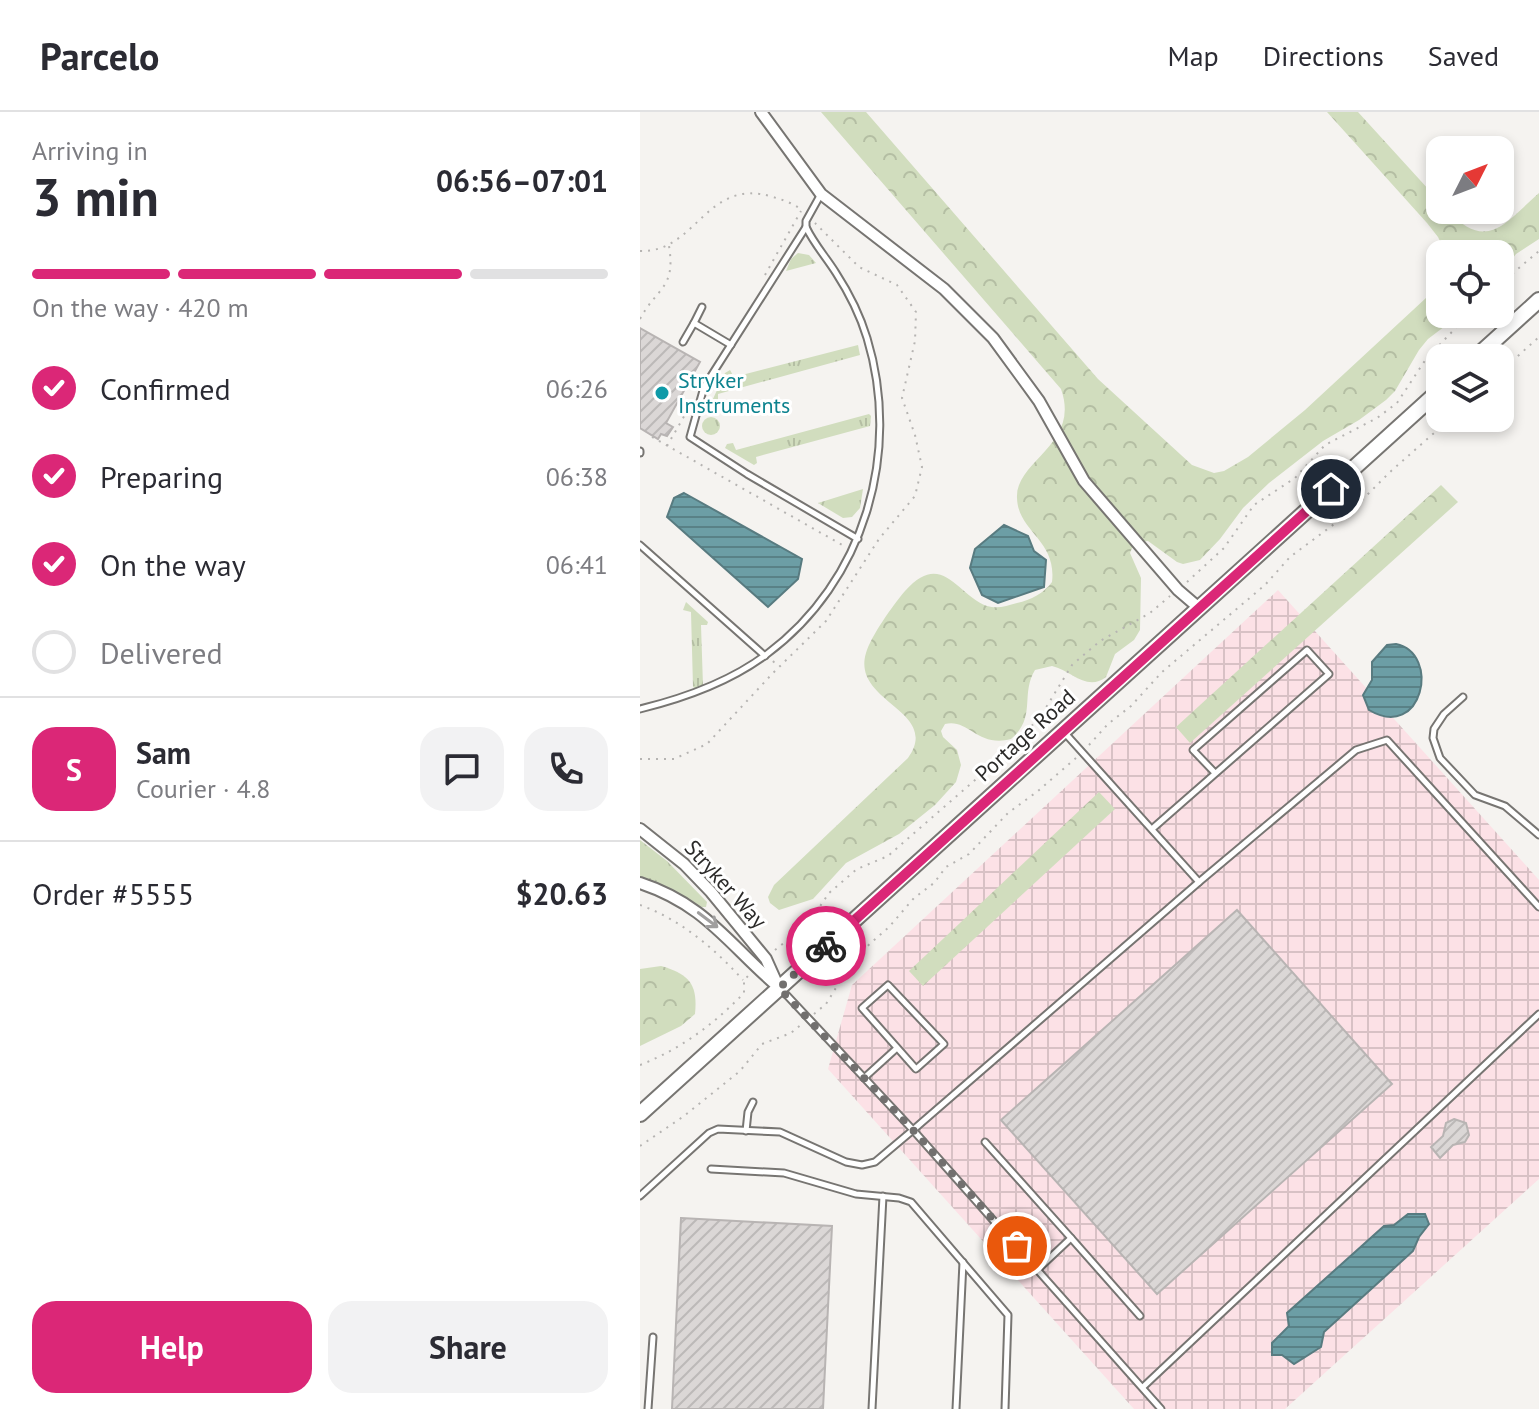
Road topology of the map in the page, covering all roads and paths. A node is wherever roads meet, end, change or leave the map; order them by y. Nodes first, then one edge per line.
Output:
1 (761, 112) edge
2 (821, 194) junction
3 (808, 217) junction
4 (806, 227) junction
5 (669, 245) junction
6 (640, 251) edge
7 (1539, 251) edge
8 (1514, 272) edge
9 (1539, 300) edge
10 (702, 307) dead end
11 (640, 319) edge
12 (694, 323) junction
13 (1456, 328) edge
14 (1539, 337) edge
15 (683, 342) dead end
16 (1490, 344) edge
17 (731, 345) junction
18 (1514, 359) edge
19 (1426, 403) edge
20 (1435, 432) edge
21 (915, 435) dead end
22 (652, 437) dead end
23 (858, 539) junction
24 (640, 545) edge
25 (845, 547) dead end
26 (858, 553) dead end
27 (866, 557) dead end
28 (1178, 590) junction
29 (1199, 608) junction
30 (765, 656) junction
31 (773, 661) dead end
32 (779, 668) dead end
33 (1463, 697) dead end
34 (640, 709) edge
35 (1063, 731) junction
36 (1081, 753) junction
37 (1215, 773) junction
38 (640, 829) edge
39 (1152, 829) junction
40 (1539, 835) edge
41 (1199, 882) junction
42 (640, 883) edge
43 (640, 905) edge
44 (1539, 907) edge
45 (766, 959) junction
46 (756, 967) junction
47 (744, 980) junction
48 (779, 988) junction
49 (1539, 1014) edge
50 (808, 1019) junction
51 (897, 1048) junction
52 (640, 1065) edge
53 (864, 1078) junction
54 (753, 1102) dead end
55 (640, 1114) edge
56 (913, 1130) junction
57 (746, 1131) junction
58 (985, 1142) dead end
59 (640, 1146) edge
60 (711, 1169) dead end
61 (640, 1196) edge
62 (883, 1196) junction
63 (1071, 1238) junction
64 (963, 1260) junction
65 (1037, 1270) junction
66 (1140, 1316) dead end
67 (653, 1337) dead end
68 (1143, 1387) junction
69 (640, 1389) edge
70 (649, 1389) junction
71 (648, 1409) edge
72 (872, 1409) edge
73 (956, 1409) edge
74 (1005, 1409) edge
75 (1161, 1409) edge

1 - 2 street
2 - 3 lane
2 - 28 street
3 - 4 lane
3 - 5 path
3 - 21 path
4 - 17 lane
4 - 23 lane
5 - 6 path
5 - 11 path
7 - 8 path
9 - 16 main road
10 - 12 lane
12 - 15 lane
12 - 17 lane
13 - 28 path
14 - 18 path
17 - 23 lane
19 - 29 main road, Portage Road
20 - 36 path
22 - 25 path
23 - 30 lane
24 - 30 lane
26 - 27 path
28 - 29 street
28 - 45 path
29 - 35 main road, Portage Road
30 - 34 lane
31 - 32 path
33 - 40 lane
35 - 36 lane
35 - 48 main road, Portage Road
36 - 39 lane
36 - 50 path
37 - 37 lane
37 - 39 lane
38 - 45 street, Stryker Way
39 - 41 lane
41 - 44 lane
41 - 56 lane
42 -> 46 street, Stryker Way
43 - 47 path
45 - 48 street, Stryker Way
46 - 47 path
46 - 48 street, Stryker Way
47 - 52 path
48 - 50 lane
48 - 55 main road, Portage Road
49 - 68 lane
50 - 53 lane
50 - 59 path
51 - 51 lane
51 - 53 lane
53 - 56 lane
54 - 57 lane
56 - 57 lane
56 - 65 lane
57 - 61 lane
58 - 63 lane
60 - 62 lane
62 - 64 lane
62 - 72 lane
63 - 65 lane
63 - 66 lane
64 - 73 lane
64 - 74 lane
65 - 68 lane
67 - 70 lane
68 - 75 lane
69 - 70 lane
70 - 71 lane

